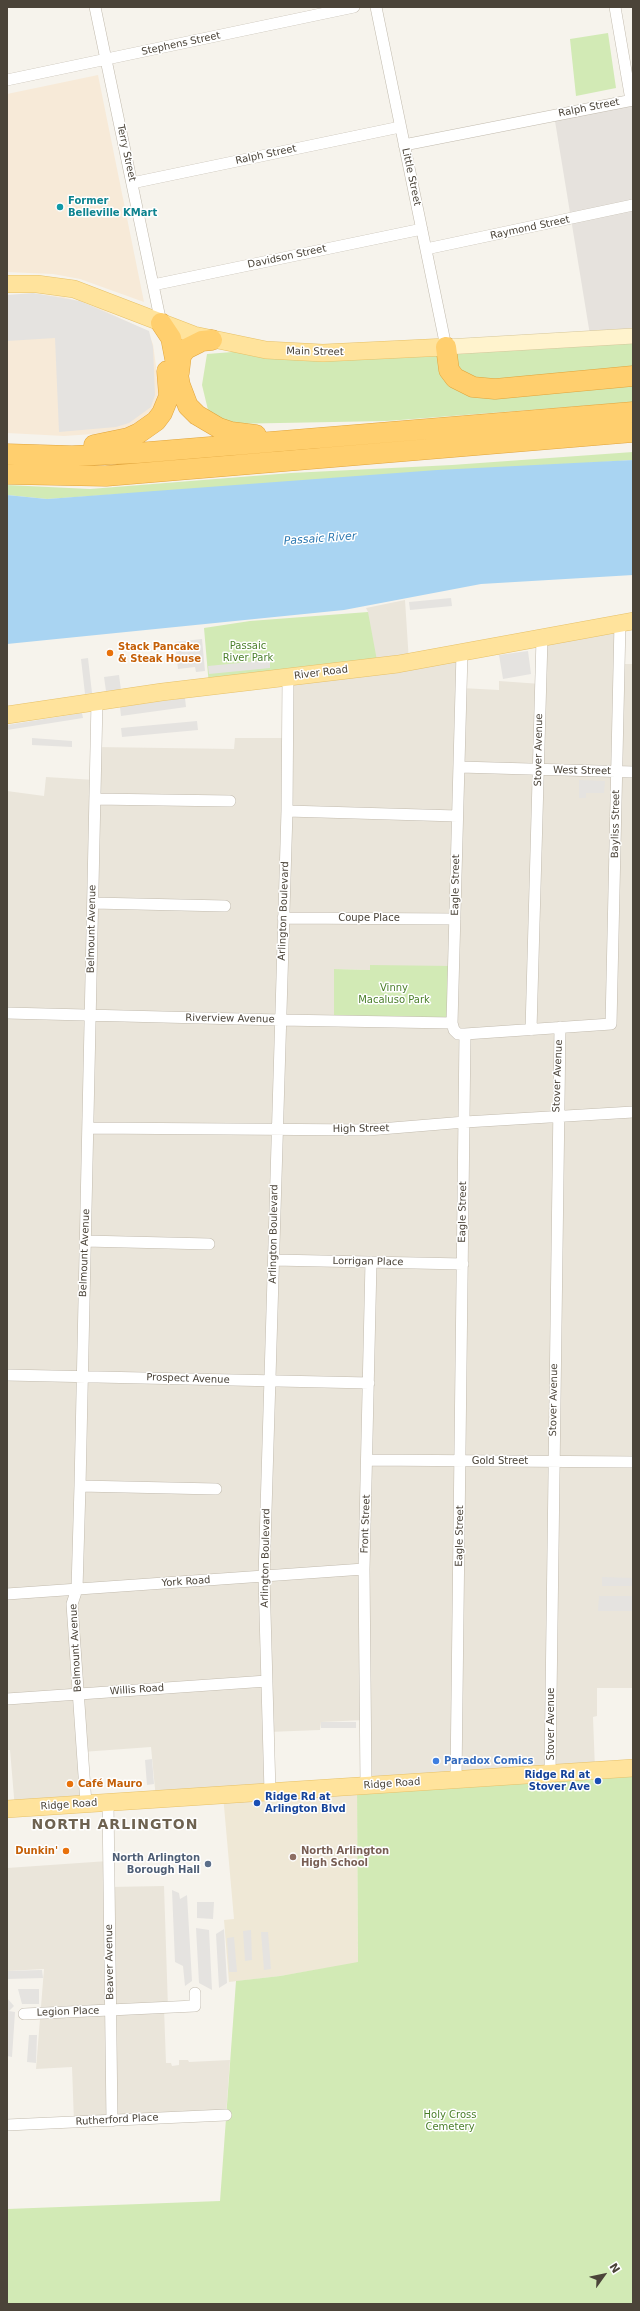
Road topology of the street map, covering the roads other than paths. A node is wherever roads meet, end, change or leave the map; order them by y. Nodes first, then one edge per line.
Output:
1 (95, 7) edge
2 (354, 7) edge
3 (376, 7) edge
4 (615, 7) edge
5 (106, 60) junction
6 (7, 80) edge
7 (632, 100) edge
8 (400, 127) junction
9 (404, 145) junction
10 (132, 184) junction
11 (633, 205) edge
12 (422, 229) junction
13 (426, 249) junction
14 (7, 284) edge
15 (153, 285) junction
16 (161, 324) junction
17 (633, 336) edge
18 (212, 340) junction
19 (446, 347) junction
20 (633, 376) edge
21 (180, 385) junction
22 (633, 412) edge
23 (448, 428) junction
24 (633, 432) edge
25 (7, 446) edge
26 (7, 454) edge
27 (7, 474) edge
28 (627, 622) edge
29 (542, 638) junction
30 (462, 653) junction
31 (288, 677) junction
32 (96, 701) junction
33 (7, 715) edge
34 (460, 767) junction
35 (539, 770) junction
36 (617, 772) junction
37 (633, 772) edge
38 (95, 798) junction
39 (230, 801) dead end
40 (287, 811) junction
41 (458, 816) junction
42 (93, 903) junction
43 (225, 906) dead end
44 (283, 918) junction
45 (455, 919) junction
46 (7, 1013) edge
47 (91, 1016) junction
48 (280, 1020) junction
49 (452, 1023) junction
50 (560, 1027) junction
51 (531, 1030) junction
52 (465, 1034) junction
53 (633, 1112) edge
54 (557, 1118) junction
55 (465, 1122) junction
56 (89, 1128) junction
57 (277, 1129) junction
58 (85, 1240) junction
59 (209, 1244) dead end
60 (274, 1260) junction
61 (371, 1262) junction
62 (463, 1264) junction
63 (7, 1374) edge
64 (81, 1376) junction
65 (270, 1382) junction
66 (369, 1383) junction
67 (368, 1460) junction
68 (461, 1460) junction
69 (553, 1461) junction
70 (633, 1462) edge
71 (80, 1486) junction
72 (216, 1489) dead end
73 (364, 1570) junction
74 (264, 1577) junction
75 (77, 1589) junction
76 (7, 1594) edge
77 (267, 1681) junction
78 (78, 1694) junction
79 (7, 1699) edge
80 (633, 1768) edge
81 (550, 1773) junction
82 (456, 1780) junction
83 (366, 1786) junction
84 (270, 1792) junction
85 (108, 1802) junction
86 (86, 1804) junction
87 (7, 1809) edge
88 (195, 1993) dead end
89 (110, 2011) junction
90 (24, 2014) dead end
91 (226, 2115) dead end
92 (112, 2121) junction
93 (7, 2125) edge

1 - 5 street, Terry Street
2 - 5 street, Stephens Street
3 - 8 street, Little Street
4 - 7 street
5 - 6 street, Stephens Street
5 - 10 street, Terry Street
7 - 9 street, Ralph Street
8 - 9 street, Little Street
8 - 10 street, Ralph Street
9 - 12 street, Little Street
10 - 15 street, Terry Street
11 - 13 street, Raymond Street
12 - 13 street, Little Street
12 - 15 street, Davidson Street
13 - 19 street, Little Street
14 - 16 main road, Main Street
15 - 16 street, Terry Street
16 - 18 main road, Main Street
16 - 21 highway
16 - 25 highway
17 - 19 street, Main Street
18 - 19 main road, Main Street
18 - 21 highway
19 - 20 highway
21 - 23 highway
22 - 23 highway
23 - 26 highway
24 - 27 highway
28 - 29 main road, River Road
28 - 36 street, Bayliss Street
29 - 30 main road, River Road
29 - 35 street, Stover Avenue
30 - 31 main road, River Road
30 - 34 street, Eagle Street
31 - 32 main road, River Road
31 - 40 street, Arlington Boulevard
32 - 33 main road, River Road
32 - 38 street, Belmount Avenue
34 - 35 street, West Street
34 - 41 street, Eagle Street
35 - 36 street, West Street
35 - 51 street, Stover Avenue
36 - 37 street, West Street
36 - 50 street, Bayliss Street
38 - 39 street
38 - 42 street, Belmount Avenue
40 - 41 street
40 - 44 street, Arlington Boulevard
41 - 45 street, Eagle Street
42 - 43 street
42 - 47 street, Belmount Avenue
44 - 45 street, Coupe Place
44 - 48 street, Arlington Boulevard
45 - 49 street, Eagle Street
46 - 47 street, Riverview Avenue
47 - 48 street, Riverview Avenue
47 - 56 street, Belmount Avenue
48 - 49 street, Riverview Avenue
48 - 57 street, Arlington Boulevard
49 - 52 street
50 - 51 street
50 - 54 street, Stover Avenue
51 - 52 street
52 - 55 street, Eagle Street
53 - 54 street, High Street
54 - 55 street, High Street
54 - 69 street, Stover Avenue
55 - 57 street, High Street
55 - 62 street, Eagle Street
56 - 57 street, High Street
56 - 58 street, Belmount Avenue
57 - 60 street, Arlington Boulevard
58 - 59 street
58 - 64 street, Belmount Avenue
60 - 61 street, Lorrigan Place
60 - 65 street, Arlington Boulevard
61 - 62 street, Lorrigan Place
61 - 66 street, Front Street
62 - 68 street, Eagle Street
63 - 64 street, Prospect Avenue
64 - 65 street, Prospect Avenue
64 - 71 street, Belmount Avenue
65 - 66 street, Prospect Avenue
65 - 74 street, Arlington Boulevard
66 - 67 street, Front Street
67 - 68 street, Gold Street
67 - 73 street, Front Street
68 - 69 street, Gold Street
68 - 82 street, Eagle Street
69 - 70 street, Gold Street
69 - 81 street, Stover Avenue
71 - 72 street
71 - 75 street, Belmount Avenue
73 - 74 street, York Road
73 - 83 street, Front Street
74 - 75 street, York Road
74 - 77 street, Arlington Boulevard
75 - 76 street, York Road
75 - 78 street, Belmount Avenue
77 - 78 street, Willis Road
77 - 84 street, Arlington Boulevard
78 - 79 street, Willis Road
78 - 86 street, Belmount Avenue
80 - 81 main road, Ridge Road
81 - 82 main road, Ridge Road
82 - 83 main road, Ridge Road
83 - 84 main road, Ridge Road
84 - 85 main road, Ridge Road
85 - 86 main road, Ridge Road
85 - 89 street, Beaver Avenue
86 - 87 main road, Ridge Road
88 - 89 street, Legion Place
89 - 90 street, Legion Place
89 - 92 street, Beaver Avenue
91 - 92 street, Rutherford Place
92 - 93 street, Rutherford Place

